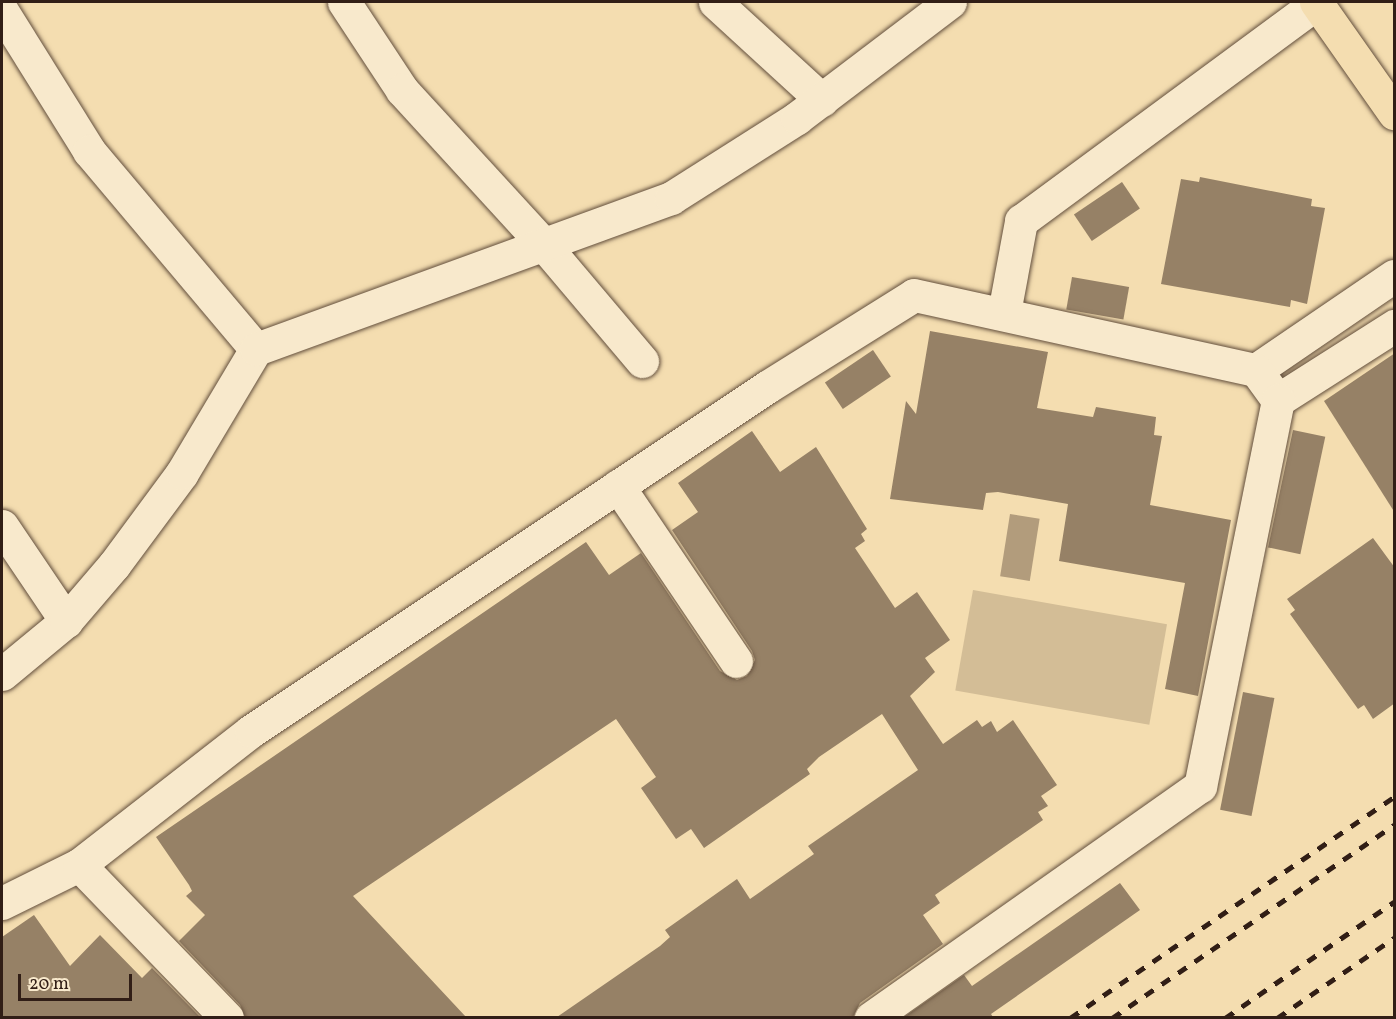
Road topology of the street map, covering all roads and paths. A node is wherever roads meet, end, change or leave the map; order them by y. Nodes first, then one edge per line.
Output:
1 (344, 2) edge
2 (715, 2) edge
3 (950, 2) edge
4 (1317, 2) edge
5 (2, 11) edge
6 (2, 51) edge
7 (43, 79) junction
8 (822, 100) junction
9 (1395, 113) edge
10 (544, 245) junction
11 (1395, 276) edge
12 (1004, 313) junction
13 (1395, 326) edge
14 (256, 349) junction
15 (642, 361) dead end
16 (1256, 370) junction
17 (1278, 400) junction
18 (618, 486) junction
19 (2, 526) edge
20 (66, 621) junction
21 (736, 661) dead end
22 (2, 674) edge
23 (79, 865) junction
24 (2, 903) edge
25 (227, 1017) edge
26 (870, 1017) edge

1 - 10 street
2 - 8 street
3 - 8 street
4 - 9 main road
4 - 12 street
5 - 7 street
6 - 7 street
7 - 14 street
8 - 10 street
10 - 14 street
10 - 15 street
11 - 16 street
12 - 16 street
12 - 18 street
13 - 17 street
14 - 20 street
16 - 17 street
17 - 26 street
18 - 21 street
18 - 23 street
19 - 20 street
20 - 22 street
23 - 24 street
23 - 25 street

